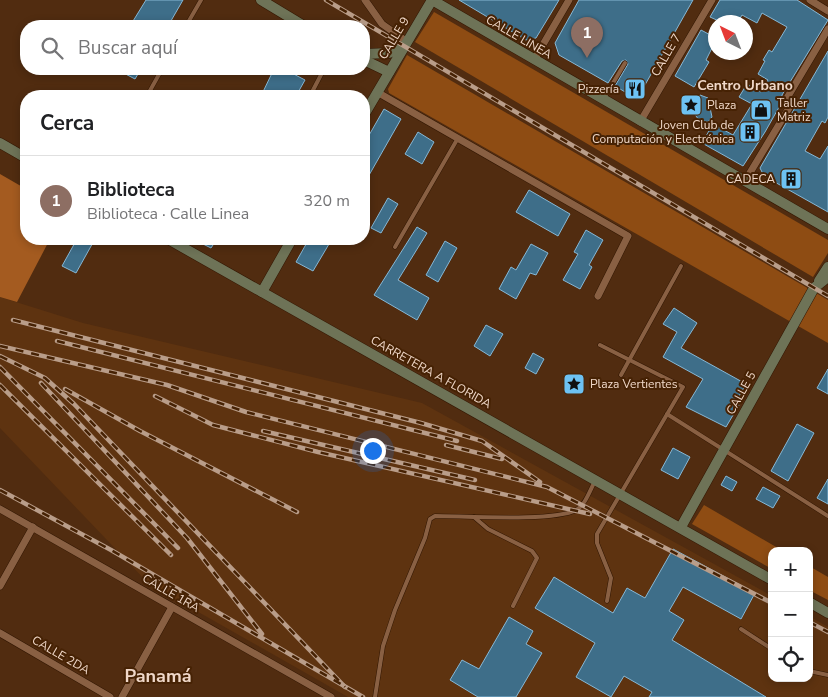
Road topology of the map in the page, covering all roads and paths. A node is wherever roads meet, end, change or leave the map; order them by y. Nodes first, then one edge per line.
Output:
1 (201, 0) edge
2 (260, 0) edge
3 (365, 0) edge
4 (432, 0) edge
5 (568, 0) edge
6 (712, 0) edge
7 (810, 0) edge
8 (828, 11) edge
9 (189, 20) edge
10 (294, 20) edge
11 (828, 29) edge
12 (405, 43) junction
13 (370, 55) edge
14 (534, 60) junction
15 (370, 63) edge
16 (625, 63) dead end
17 (389, 72) junction
18 (159, 75) edge
19 (321, 75) edge
20 (150, 90) edge
21 (313, 90) edge
22 (377, 92) junction
23 (603, 100) junction
24 (370, 105) edge
25 (640, 122) junction
26 (458, 138) junction
27 (0, 143) edge
28 (20, 155) edge
29 (745, 181) junction
30 (828, 229) edge
31 (179, 245) edge
32 (289, 245) edge
33 (396, 247) dead end
34 (681, 266) dead end
35 (828, 266) edge
36 (828, 277) edge
37 (814, 288) junction
38 (262, 292) junction
39 (598, 296) dead end
40 (600, 344) dead end
41 (629, 359) junction
42 (621, 374) dead end
43 (667, 414) junction
44 (724, 449) junction
45 (596, 480) junction
46 (621, 492) junction
47 (0, 509) edge
48 (474, 516) junction
49 (828, 516) edge
50 (32, 527) junction
51 (682, 527) junction
52 (768, 578) edge
53 (0, 586) edge
54 (607, 601) dead end
55 (813, 604) edge
56 (513, 606) dead end
57 (172, 607) junction
58 (828, 612) edge
59 (741, 629) dead end
60 (0, 633) edge
61 (768, 646) edge
62 (813, 672) edge
63 (828, 675) edge
64 (316, 689) junction
65 (110, 697) edge
66 (122, 697) edge
67 (311, 697) edge
68 (331, 697) edge
69 (375, 697) edge

1 - 9 lane
2 - 10 main road
3 - 12 street
4 - 12 main road, CALLE 9
4 - 14 main road, CALLE LINEA
5 - 14 street
6 - 25 street, CALLE 7
7 - 8 street
11 - 29 street
12 - 13 main road
12 - 17 main road, CALLE 9
14 - 23 main road, CALLE LINEA
15 - 17 main road
16 - 23 lane
17 - 22 main road, CALLE 9
18 - 20 lane
19 - 21 lane
22 - 24 main road, CALLE 9
22 - 26 street
23 - 25 main road, CALLE LINEA
25 - 29 main road, CALLE LINEA
26 - 33 lane
26 - 39 street
27 - 28 main road
29 - 30 main road, CALLE LINEA
31 - 38 main road, CARRETERA A FLORIDA
32 - 38 main road
34 - 41 lane
35 - 37 main road
36 - 37 main road, CALLE 5
37 - 44 main road, CALLE 5
38 - 45 main road, CARRETERA A FLORIDA
40 - 41 lane
41 - 42 lane
41 - 43 lane
43 - 44 lane
43 - 46 lane
44 - 49 lane
44 - 51 main road, CALLE 5
45 - 46 main road, CARRETERA A FLORIDA
45 - 48 lane
46 - 51 main road, CARRETERA A FLORIDA
46 - 54 lane
47 - 50 street, CALLE 1RA
48 - 56 lane
48 - 69 lane
50 - 53 street
50 - 57 street, CALLE 1RA
51 - 52 main road, CARRETERA A FLORIDA
55 - 58 main road
57 - 64 street, CALLE 1RA
57 - 66 street
59 - 61 lane
60 - 65 street, CALLE 2DA
62 - 63 lane
64 - 67 street
64 - 68 street, CALLE 1RA

